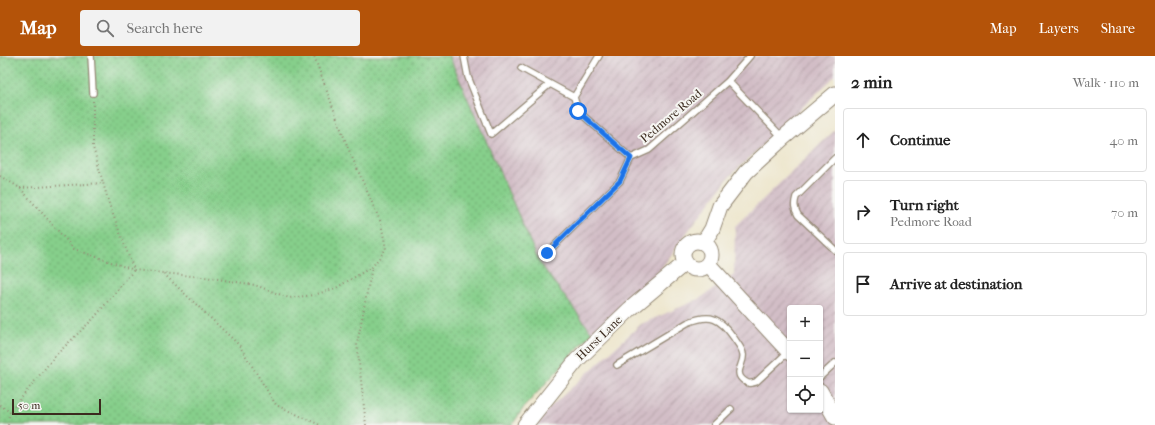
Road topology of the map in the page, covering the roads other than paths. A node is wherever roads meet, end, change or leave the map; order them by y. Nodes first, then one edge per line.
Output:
1 (91, 56) edge
2 (464, 56) edge
3 (599, 56) edge
4 (750, 56) edge
5 (521, 68) dead end
6 (728, 81) junction
7 (550, 84) junction
8 (93, 93) road end
9 (835, 94) edge
10 (574, 97) junction
11 (783, 138) junction
12 (631, 158) junction
13 (835, 158) edge
14 (704, 242) junction
15 (835, 250) edge
16 (547, 253) dead end
17 (685, 263) junction
18 (708, 264) junction
19 (787, 350) edge
20 (787, 354) edge
21 (835, 363) edge
22 (617, 366) dead end
23 (823, 374) edge
24 (823, 396) edge
25 (731, 408) dead end
26 (835, 417) edge
27 (526, 425) edge
28 (714, 425) edge

1 - 8 lane
2 - 7 lane
3 - 10 lane
4 - 6 lane, Pedmore Road
5 - 7 lane
6 - 11 lane
6 - 12 lane, Pedmore Road
7 - 10 lane
9 - 11 street
10 - 12 lane
11 - 14 street
12 - 16 lane
13 - 15 lane
14 - 17 street
14 - 18 street
17 - 18 street
17 - 27 street, Hurst Lane
18 - 19 street
20 - 22 lane
21 - 23 lane
24 - 26 street
25 - 28 lane

